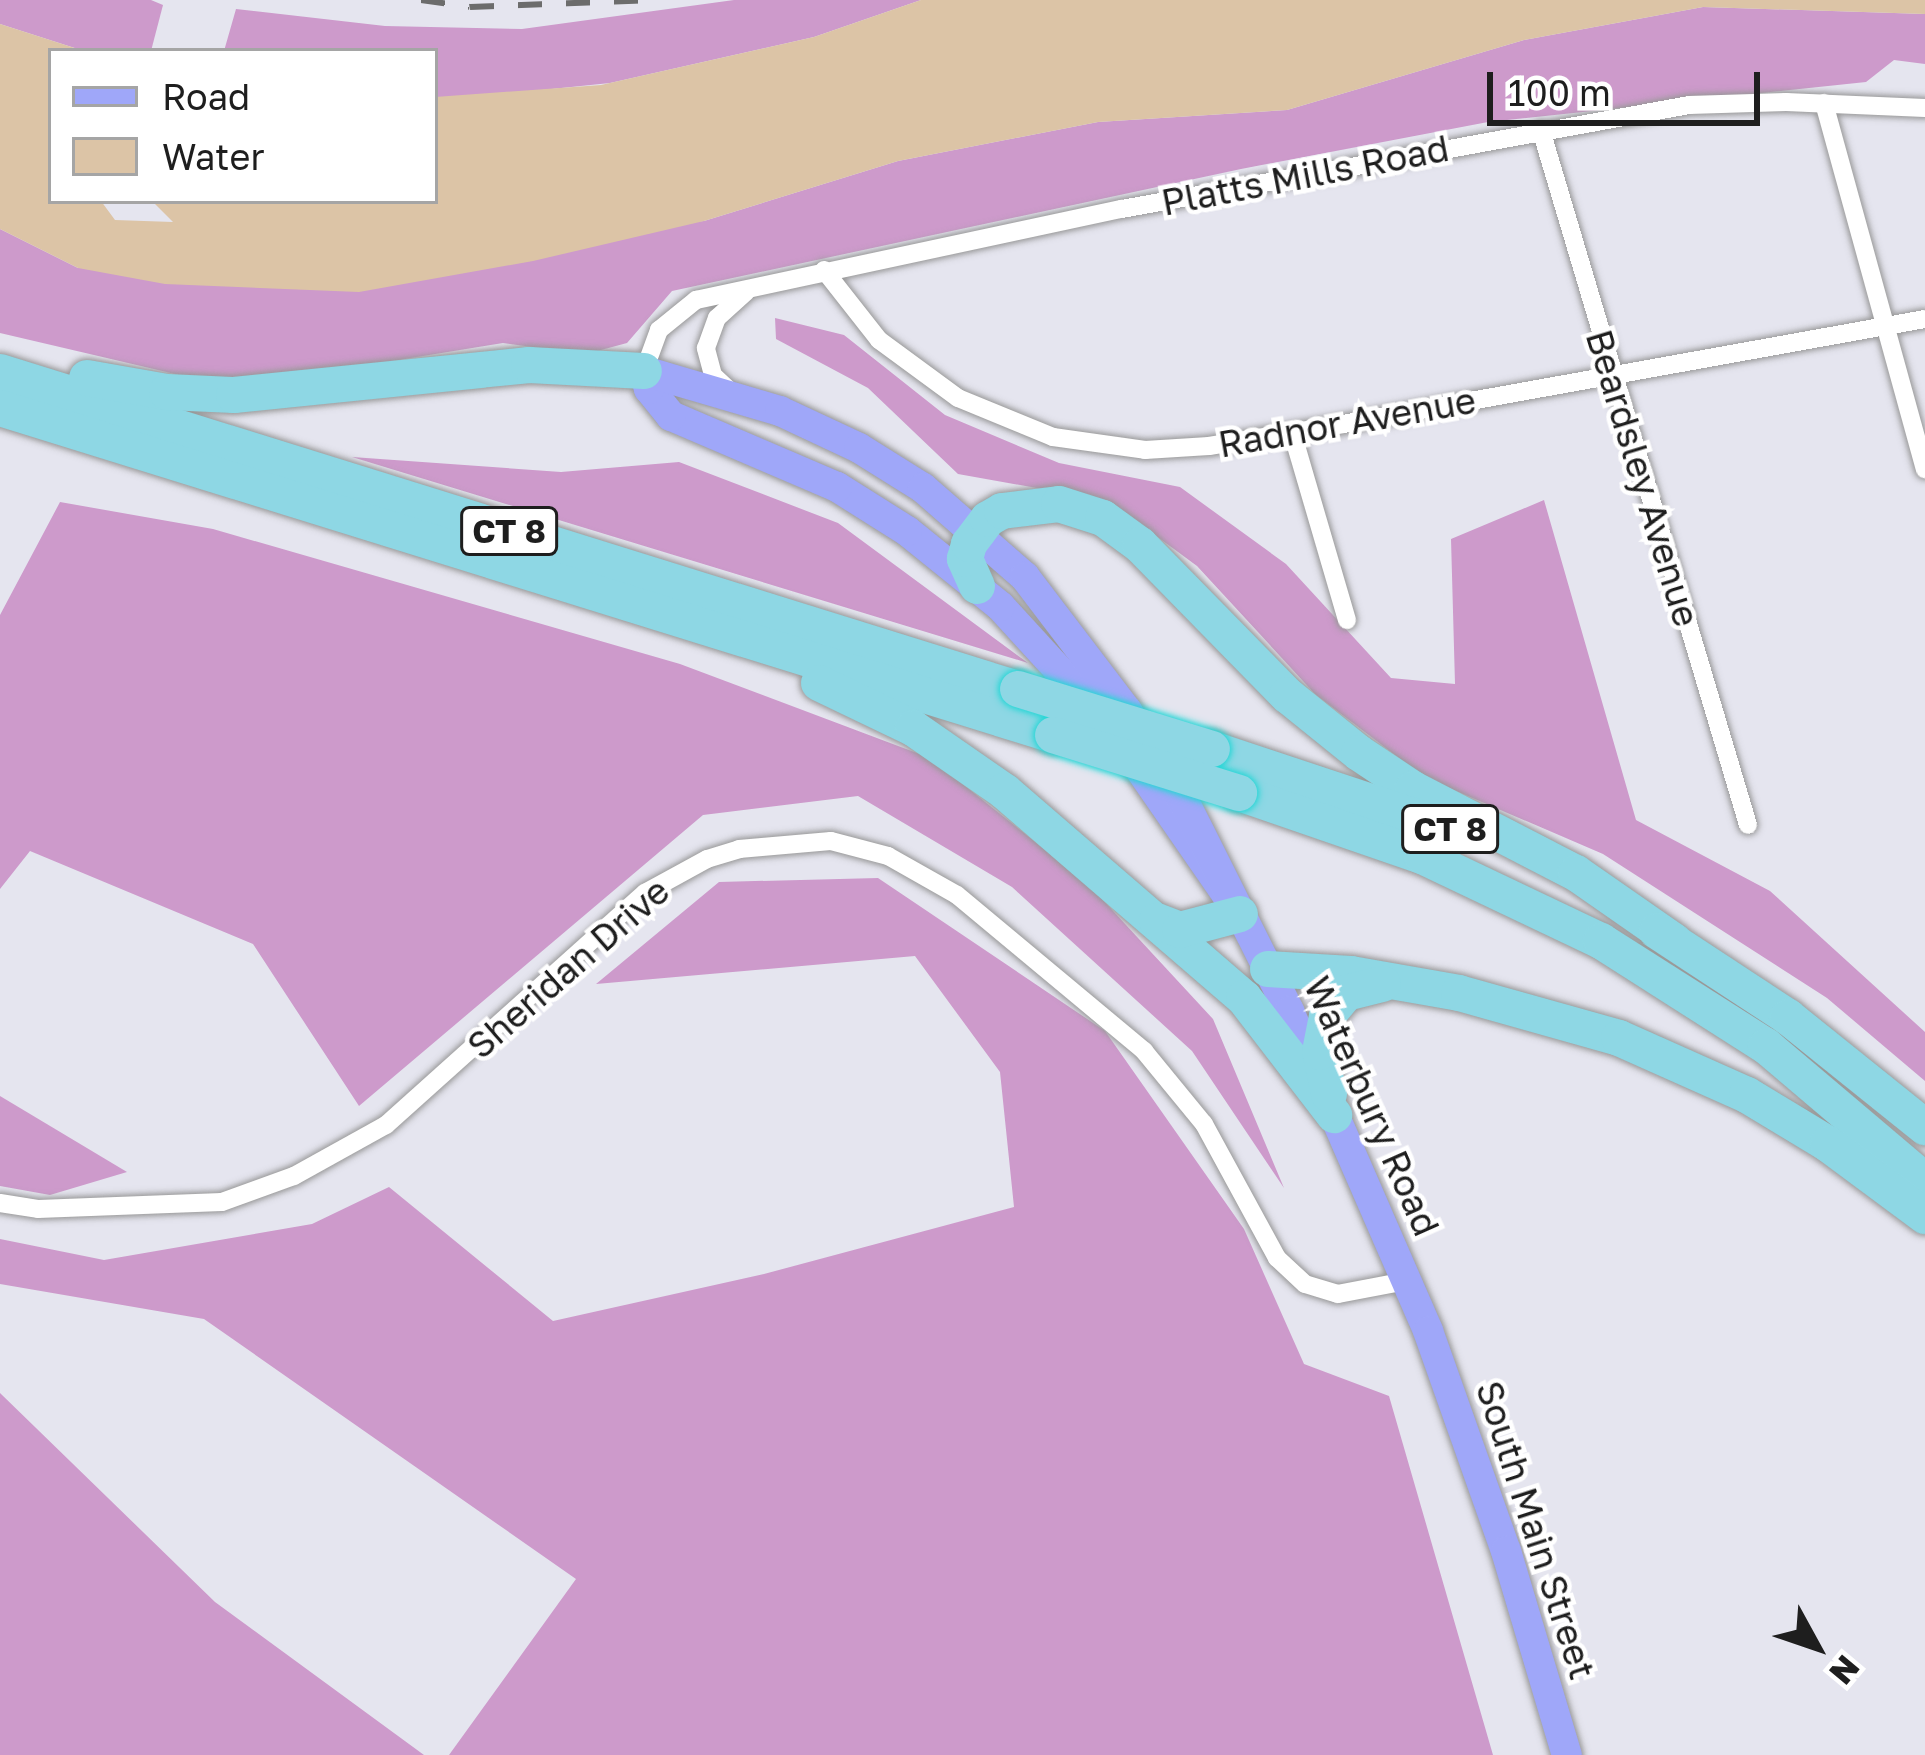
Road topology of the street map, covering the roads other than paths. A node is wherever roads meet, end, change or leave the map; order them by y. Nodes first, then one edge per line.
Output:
1 (1824, 103) junction
2 (1925, 108) edge
3 (1541, 130) junction
4 (824, 271) junction
5 (761, 284) junction
6 (1925, 319) edge
7 (1886, 325) junction
8 (0, 360) edge
9 (644, 371) junction
10 (0, 373) edge
11 (1610, 375) junction
12 (734, 394) junction
13 (0, 408) edge
14 (1292, 432) junction
15 (1925, 469) edge
16 (977, 531) junction
17 (976, 586) junction
18 (594, 592) junction
19 (1347, 620) dead end
20 (1748, 825) dead end
21 (1240, 914) junction
22 (1154, 919) junction
23 (1674, 941) junction
24 (1268, 969) junction
25 (1424, 987) junction
26 (1334, 1115) junction
27 (1925, 1127) edge
28 (1925, 1180) edge
29 (0, 1203) edge
30 (1925, 1216) edge
31 (1406, 1281) junction
32 (1428, 1331) joint
33 (1567, 1755) edge

1 - 2 street, Platts Mills Road
1 - 3 street, Platts Mills Road
1 - 7 street
3 - 4 street, Platts Mills Road
3 - 11 street, Beardsley Avenue
4 - 5 street, Platts Mills Road
4 - 14 street, Radnor Avenue
5 - 9 street, Platts Mills Road
5 - 12 street, Platts Mills Road
6 - 7 street, Radnor Avenue
7 - 11 street, Radnor Avenue
7 - 15 street
8 - 9 highway
9 - 12 main road, Waterbury Road
9 - 17 main road, Waterbury Road
10 - 23 highway, CT 8, bridge
11 - 14 street, Radnor Avenue
11 - 20 street, Beardsley Avenue
12 - 16 main road, Waterbury Road
13 - 18 highway, CT 8
14 - 19 street
16 - 17 highway
16 - 21 main road, Waterbury Road
16 - 23 highway
17 - 21 main road, Waterbury Road
18 - 22 highway
18 - 28 highway, CT 8, bridge
21 - 22 highway
21 - 24 main road, Waterbury Road
22 - 26 highway
23 - 27 highway, CT 8
24 - 25 highway
24 - 26 main road, Waterbury Road
25 - 26 highway
25 - 30 highway
26 - 31 main road, Waterbury Road
29 - 31 street, Sheridan Drive
31 - 32 main road, Waterbury Road
32 - 33 main road, South Main Street

